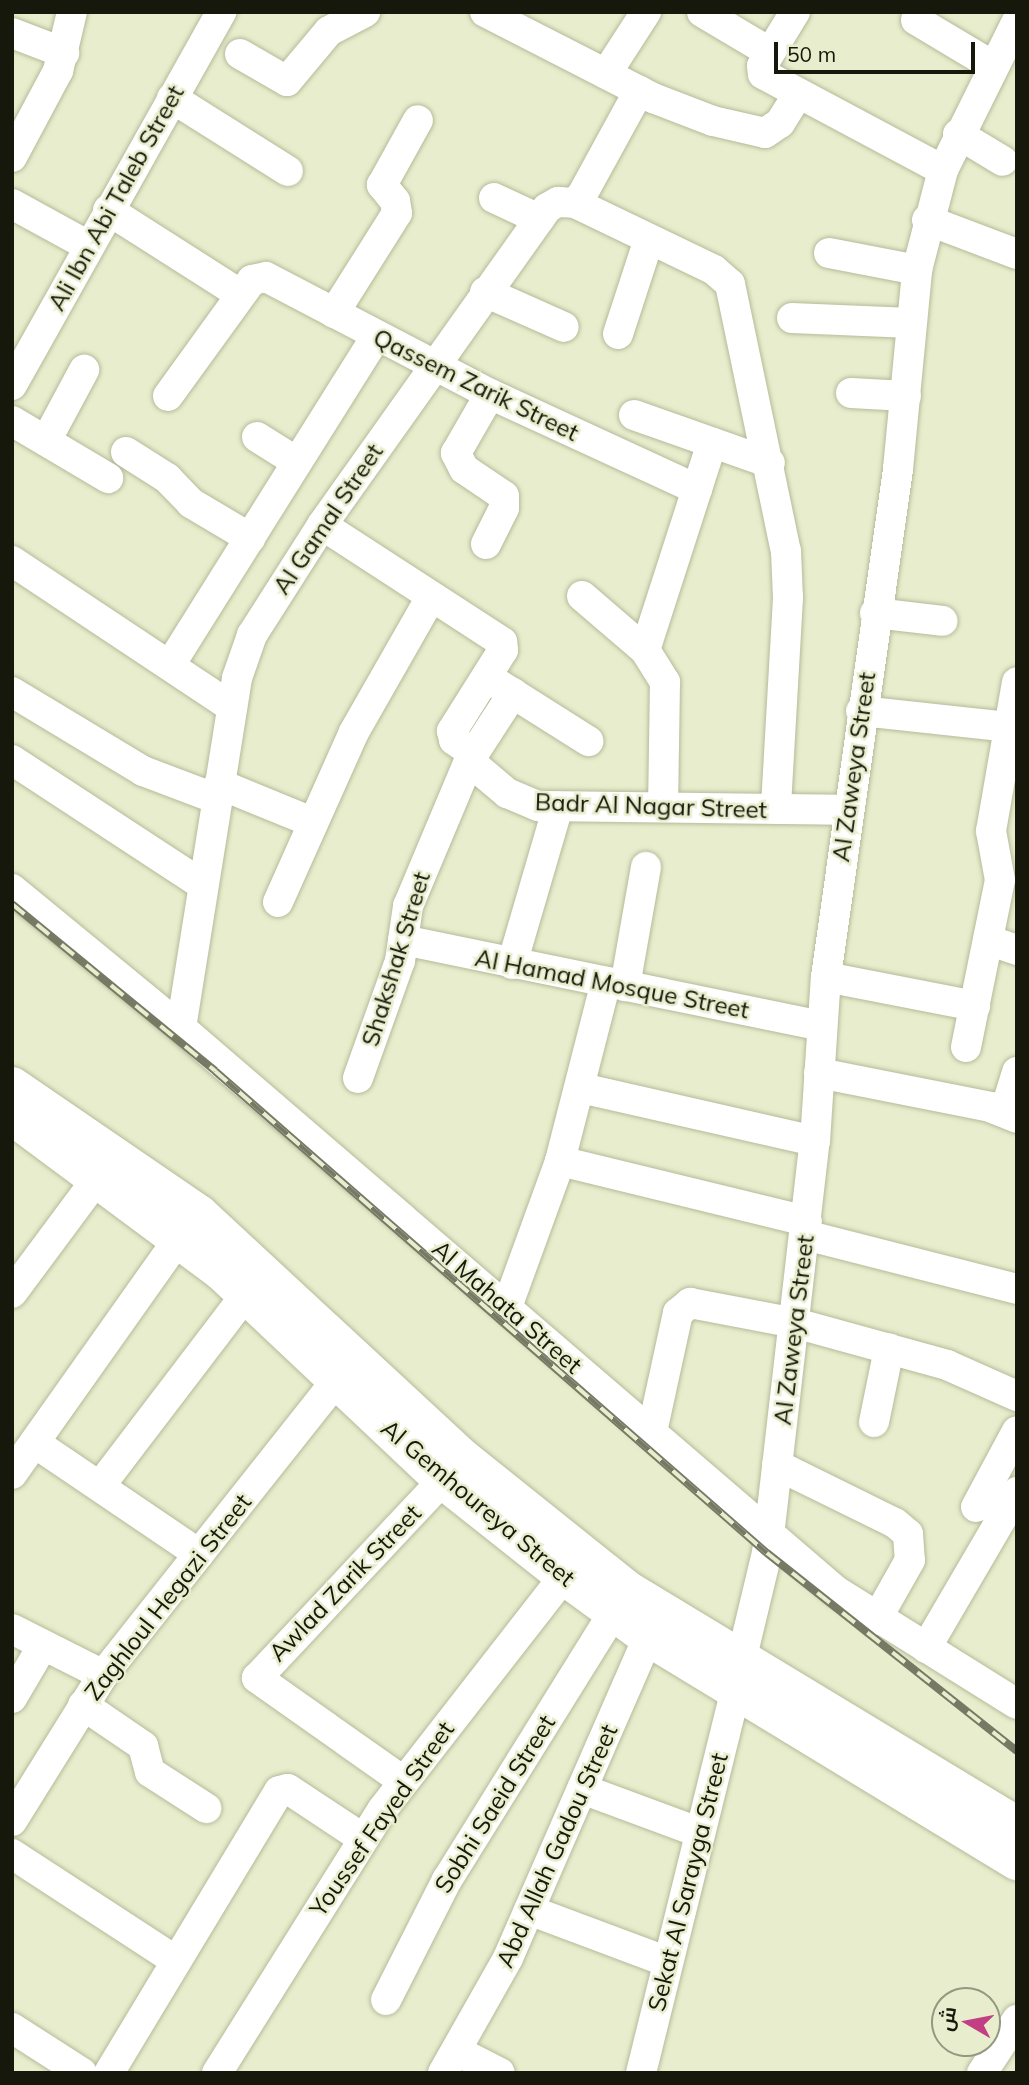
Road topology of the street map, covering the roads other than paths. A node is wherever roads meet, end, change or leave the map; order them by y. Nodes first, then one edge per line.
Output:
1 (72, 12) edge
2 (221, 12) edge
3 (365, 12) edge
4 (485, 12) edge
5 (646, 12) edge
6 (702, 12) edge
7 (795, 12) edge
8 (916, 20) dead end
9 (1017, 21) edge
10 (12, 33) edge
11 (769, 52) junction
12 (64, 53) junction
13 (240, 54) dead end
14 (1003, 59) edge
15 (606, 74) junction
16 (639, 91) junction
17 (798, 94) junction
18 (172, 97) junction
19 (418, 120) dead end
20 (958, 134) junction
21 (12, 157) edge
22 (1003, 161) dead end
23 (943, 170) junction
24 (288, 171) dead end
25 (494, 198) dead end
26 (575, 203) junction
27 (12, 204) edge
28 (108, 211) junction
29 (539, 219) junction
30 (927, 220) junction
31 (649, 239) junction
32 (88, 246) junction
33 (829, 253) dead end
34 (1017, 254) edge
35 (917, 270) junction
36 (249, 286) junction
37 (485, 292) junction
38 (334, 313) junction
39 (792, 318) dead end
40 (911, 323) junction
41 (564, 327) dead end
42 (618, 334) dead end
43 (376, 337) junction
44 (433, 365) junction
45 (83, 370) dead end
46 (12, 385) edge
47 (851, 393) dead end
48 (490, 394) junction
49 (168, 396) dead end
50 (906, 396) junction
51 (634, 415) dead end
52 (12, 421) edge
53 (257, 437) dead end
54 (46, 441) junction
55 (712, 443) junction
56 (126, 452) dead end
57 (298, 462) junction
58 (770, 463) junction
59 (108, 478) dead end
60 (697, 489) junction
61 (322, 525) junction
62 (250, 538) junction
63 (486, 544) dead end
64 (12, 561) edge
65 (582, 596) dead end
66 (431, 597) junction
67 (875, 613) junction
68 (943, 621) dead end
69 (645, 650) junction
70 (170, 666) junction
71 (486, 676) junction
72 (1017, 682) edge
73 (12, 692) edge
74 (513, 693) junction
75 (232, 707) junction
76 (861, 711) junction
77 (1009, 727) junction
78 (588, 741) dead end
79 (471, 757) junction
80 (12, 760) edge
81 (218, 791) junction
82 (558, 807) junction
83 (663, 807) junction
84 (776, 809) junction
85 (847, 810) junction
86 (312, 822) junction
87 (646, 867) dead end
88 (1009, 873) edge
89 (203, 885) junction
90 (12, 889) edge
91 (278, 902) dead end
92 (403, 940) junction
93 (988, 940) junction
94 (1017, 950) edge
95 (512, 964) junction
96 (825, 977) junction
97 (616, 984) junction
98 (975, 1006) junction
99 (821, 1026) junction
100 (181, 1028) junction
101 (966, 1047) dead end
102 (1017, 1072) edge
103 (819, 1073) junction
104 (358, 1078) dead end
105 (581, 1088) junction
106 (14, 1113) edge
107 (1011, 1114) edge
108 (815, 1141) junction
109 (560, 1161) junction
110 (98, 1177) junction
111 (806, 1228) junction
112 (179, 1238) junction
113 (1017, 1289) edge
114 (12, 1293) edge
115 (247, 1293) junction
116 (507, 1307) junction
117 (795, 1324) junction
118 (889, 1349) junction
119 (336, 1381) junction
120 (1017, 1396) edge
121 (874, 1422) dead end
122 (652, 1432) junction
123 (1017, 1432) edge
124 (35, 1443) junction
125 (778, 1465) junction
126 (12, 1475) edge
127 (443, 1480) junction
128 (100, 1486) junction
129 (1017, 1492) edge
130 (976, 1507) dead end
131 (769, 1533) junction
132 (199, 1554) junction
133 (564, 1576) junction
134 (614, 1612) junction
135 (876, 1620) junction
136 (653, 1625) junction
137 (12, 1629) edge
138 (43, 1645) junction
139 (926, 1648) junction
140 (103, 1675) junction
141 (738, 1676) junction
142 (1014, 1694) edge
143 (12, 1698) edge
144 (83, 1704) junction
145 (403, 1782) junction
146 (582, 1788) junction
147 (206, 1808) dead end
148 (12, 1821) edge
149 (1017, 1826) edge
150 (698, 1832) junction
151 (362, 1838) junction
152 (12, 1854) edge
153 (1017, 1861) edge
154 (529, 1910) junction
155 (176, 1961) junction
156 (668, 1962) junction
157 (386, 2000) dead end
158 (1017, 2020) edge
159 (12, 2028) edge
160 (450, 2062) edge
161 (82, 2073) edge
162 (108, 2073) edge
163 (216, 2073) edge
164 (500, 2073) edge
165 (641, 2073) edge
166 (982, 2073) edge

1 - 12 street
2 - 18 street, Ali Ibn Abi Taleb Street
3 - 13 street
4 - 15 street
5 - 15 street
6 - 11 street
7 - 11 street
8 - 14 street
9 - 14 street, Al Zaweya Street
10 - 12 street
11 - 17 street
12 - 21 street
14 - 20 street, Al Zaweya Street
15 - 16 street
16 - 17 street
16 - 26 street
17 - 23 street
18 - 24 street
18 - 28 street, Ali Ibn Abi Taleb Street
19 - 38 street
20 - 22 street
20 - 23 street, Al Zaweya Street
23 - 30 street, Al Zaweya Street
25 - 29 street
26 - 29 street, Al Gamal Street
26 - 31 street
27 - 32 street
28 - 32 street, Ali Ibn Abi Taleb Street
28 - 36 street, Qassem Zarik Street
29 - 37 street, Al Gamal Street
30 - 34 street
30 - 35 street, Al Zaweya Street
31 - 42 street
31 - 58 street
32 - 46 street, Ali Ibn Abi Taleb Street
33 - 35 street
35 - 40 street, Al Zaweya Street
36 - 38 street, Qassem Zarik Street
36 - 49 street
37 - 41 street
37 - 44 street, Al Gamal Street
38 - 43 street, Qassem Zarik Street
39 - 40 street
40 - 50 street, Al Zaweya Street
43 - 44 street, Qassem Zarik Street
43 - 57 street
44 - 48 street, Qassem Zarik Street
44 - 61 street, Al Gamal Street
45 - 54 street
47 - 50 street
48 - 60 street, Qassem Zarik Street
48 - 63 street
50 - 67 street, Al Zaweya Street
51 - 55 street
52 - 54 street
53 - 57 street
54 - 59 street
55 - 58 street
55 - 60 street
56 - 62 street
57 - 62 street
58 - 84 street
60 - 69 street
61 - 66 street
61 - 75 street, Al Gamal Street
62 - 70 street
64 - 70 street
65 - 69 street
66 - 71 street, Badr Al Nagar Street
66 - 86 street
67 - 68 street
67 - 76 street, Al Zaweya Street
69 - 83 street
70 - 75 street
71 - 74 street
71 - 79 street, Badr Al Nagar Street
72 - 77 street
73 - 81 street
74 - 78 street
74 - 79 street, Shakshak Street
75 - 81 street, Al Gamal Street
76 - 77 street
76 - 85 street, Al Zaweya Street
77 - 88 street
79 - 82 street, Badr Al Nagar Street
79 - 92 street, Shakshak Street
80 - 89 street
81 - 86 street
81 - 89 street, Al Gamal Street
82 - 83 street, Badr Al Nagar Street
82 - 95 street
83 - 84 street, Badr Al Nagar Street
84 - 85 street, Badr Al Nagar Street
85 - 96 street, Al Zaweya Street
86 - 91 street
87 - 97 street
88 - 93 street
89 - 100 street, Al Gamal Street
90 - 100 street, Al Mahata Street
92 - 95 street, Al Hamad Mosque Street
92 - 104 street, Shakshak Street
93 - 94 street
93 - 98 street
95 - 97 street, Al Hamad Mosque Street
96 - 98 street
96 - 99 street, Al Zaweya Street
97 - 99 street, Al Hamad Mosque Street
97 - 105 street
98 - 101 street
99 - 103 street, Al Zaweya Street
100 - 116 street, Al Mahata Street
102 - 107 street
103 - 107 street
103 - 108 street, Al Zaweya Street
105 - 108 street
105 - 109 street
106 - 110 main road, Al Gemhoureya Street
106 - 136 main road, Al Gemhoureya Street
108 - 111 street, Al Zaweya Street
109 - 111 street
109 - 116 street
110 - 112 main road, Al Gemhoureya Street
110 - 114 street
111 - 113 street
111 - 117 street, Al Zaweya Street
112 - 115 main road, Al Gemhoureya Street
112 - 124 street
115 - 119 main road, Al Gemhoureya Street
115 - 128 street
116 - 122 street, Al Mahata Street
117 - 118 street
117 - 122 street
117 - 125 street, Al Zaweya Street
118 - 120 street
118 - 121 street
119 - 127 main road, Al Gemhoureya Street
119 - 132 street, Zaghloul Hegazi Street
122 - 131 street, Al Mahata Street
123 - 130 street
124 - 126 street
124 - 128 street
125 - 131 street, Al Zaweya Street
125 - 135 street
127 - 133 main road, Al Gemhoureya Street
127 - 145 street, Awlad Zarik Street
128 - 132 street
129 - 139 street
131 - 135 street, Al Mahata Street
131 - 141 street, Sekat Al Sarayga Street
132 - 140 street, Zaghloul Hegazi Street
133 - 134 main road, Al Gemhoureya Street
133 - 145 street, Youssef Fayed Street
134 - 136 main road, Al Gemhoureya Street
134 - 157 street, Sobhi Saeid Street
135 - 139 street, Al Mahata Street
136 - 141 main road, Al Gemhoureya Street
136 - 146 street, Abd Allah Gadou Street
137 - 138 street
138 - 140 street
138 - 143 street
139 - 142 street, Al Mahata Street
140 - 144 street, Zaghloul Hegazi Street
141 - 149 main road, Al Gemhoureya Street
141 - 150 street, Sekat Al Sarayga Street
141 - 153 main road, Al Gemhoureya Street
144 - 147 street
144 - 148 street, Zaghloul Hegazi Street
145 - 151 street, Youssef Fayed Street
146 - 150 street
146 - 154 street, Abd Allah Gadou Street
150 - 156 street, Sekat Al Sarayga Street
151 - 155 street
151 - 163 street, Youssef Fayed Street
152 - 155 street
154 - 156 street
154 - 160 street, Abd Allah Gadou Street
155 - 162 street
156 - 165 street, Sekat Al Sarayga Street
158 - 166 street
159 - 161 street
160 - 164 street

